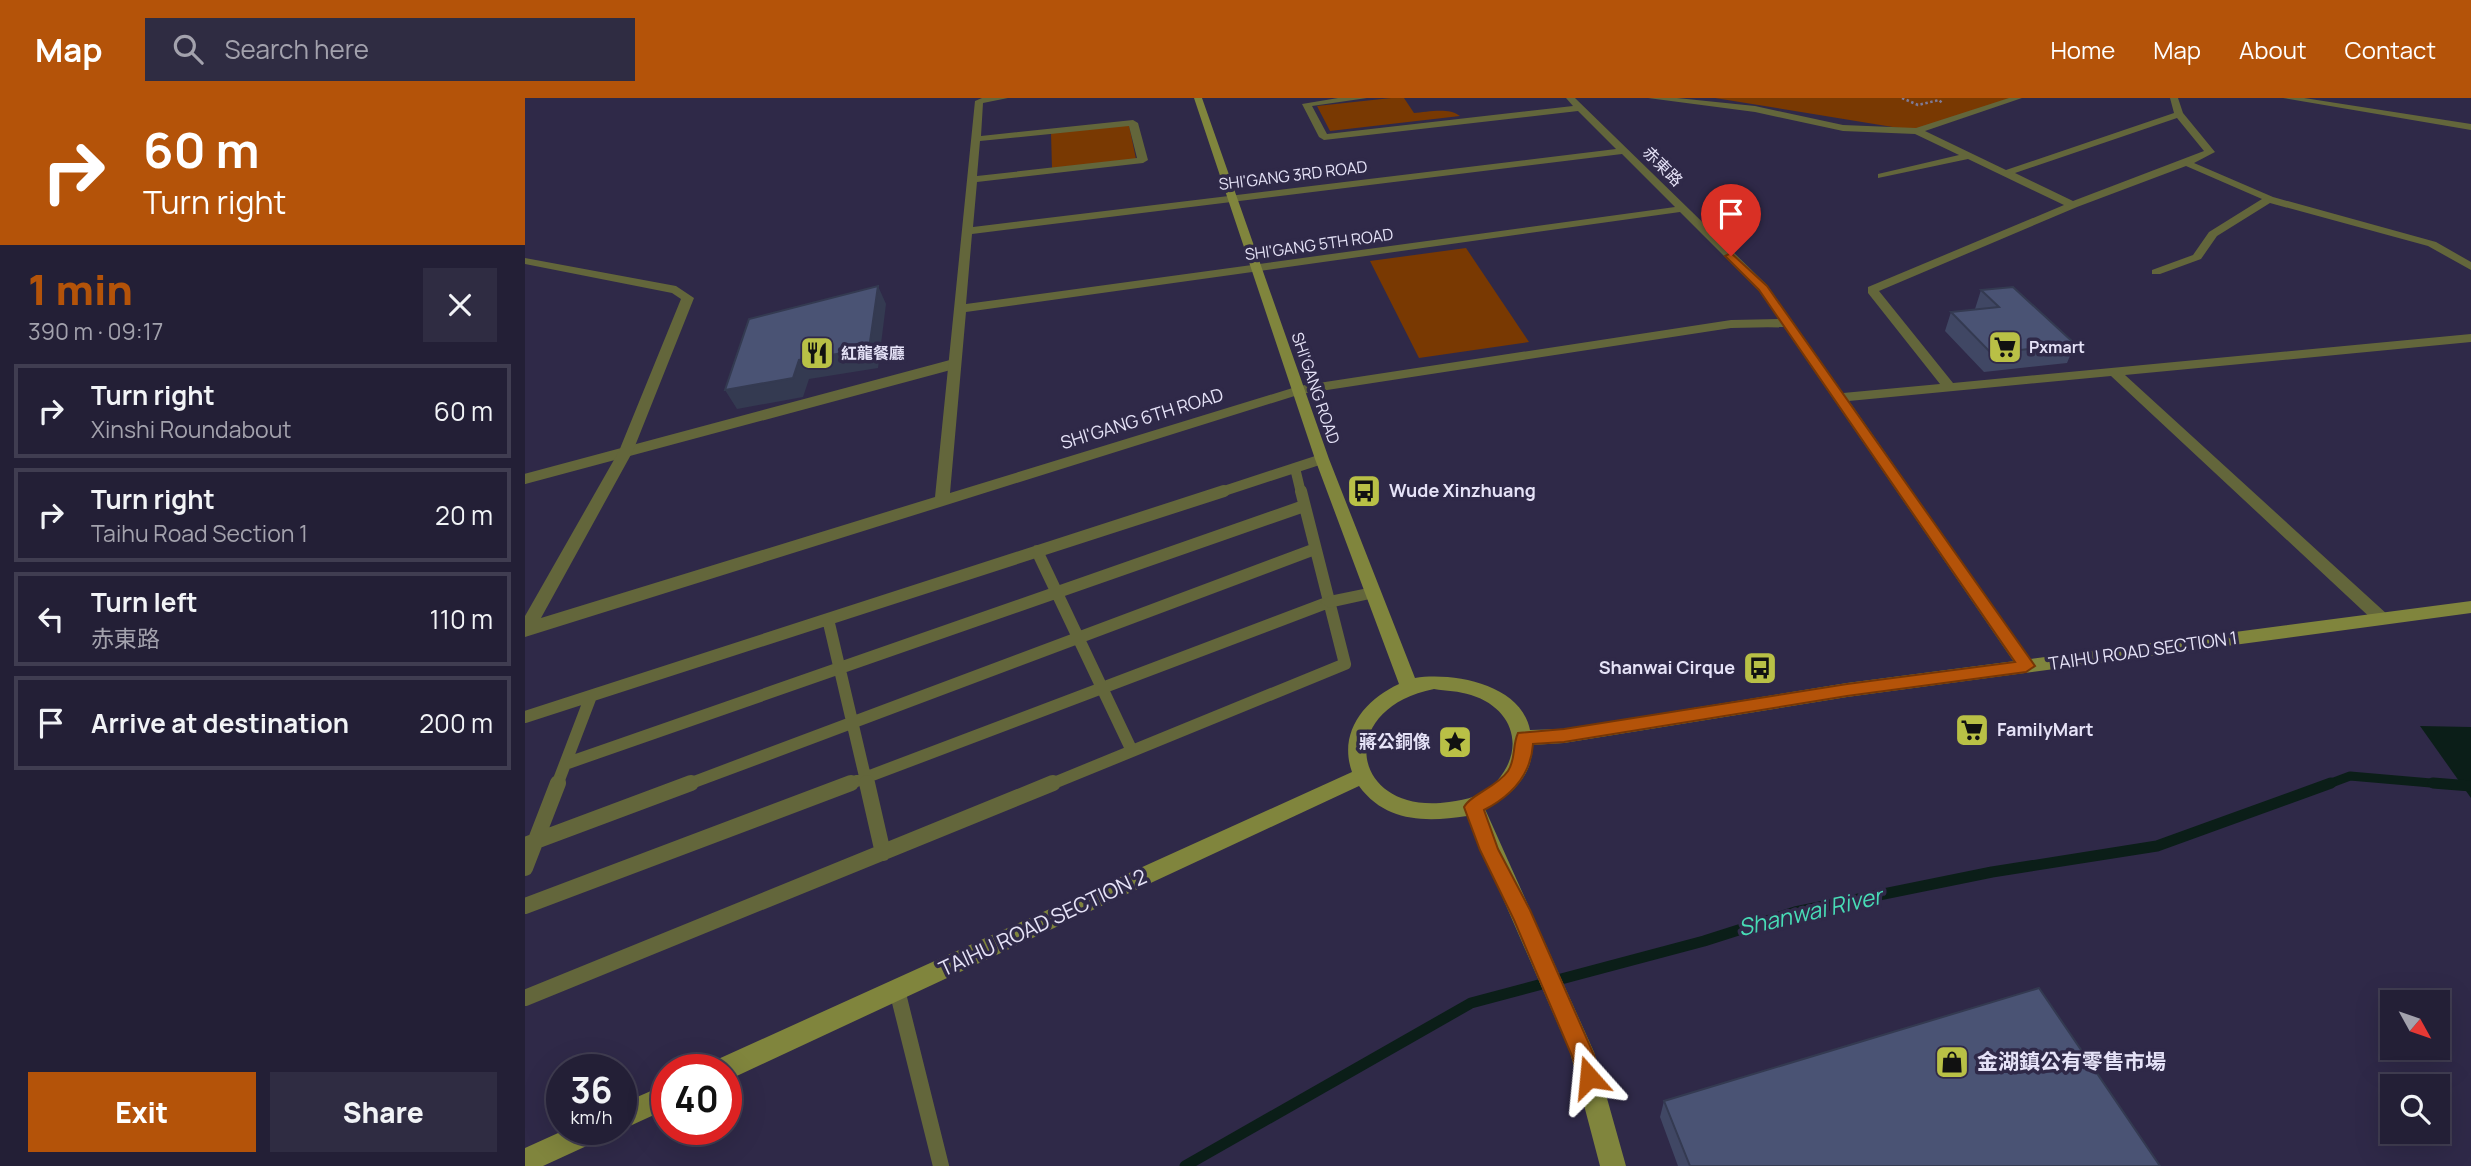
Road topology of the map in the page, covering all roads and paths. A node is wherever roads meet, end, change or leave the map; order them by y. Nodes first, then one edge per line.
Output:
1 (1004, 98) edge
2 (1198, 98) edge
3 (1363, 98) edge
4 (1652, 98) edge
5 (1934, 98) edge
6 (2018, 98) edge
7 (2174, 98) edge
8 (2287, 98) edge
9 (1938, 100) dead end
10 (1575, 103) edge
11 (2179, 114) junction
12 (2471, 127) edge
13 (1917, 131) junction
14 (975, 139) junction
15 (1623, 151) junction
16 (1967, 156) junction
17 (2186, 163) junction
18 (2006, 173) junction
19 (1882, 176) dead end
20 (971, 180) junction
21 (1232, 198) junction
22 (2269, 200) junction
23 (2073, 205) junction
24 (1682, 209) junction
25 (967, 231) junction
26 (525, 261) edge
27 (2471, 267) edge
28 (1257, 269) junction
29 (2156, 272) dead end
30 (960, 309) junction
31 (1787, 323) junction
32 (2471, 338) edge
33 (954, 364) junction
34 (2114, 372) junction
35 (1950, 388) junction
36 (1299, 390) junction
37 (1839, 398) junction
38 (626, 452) junction
39 (1322, 459) junction
40 (1295, 468) junction
41 (525, 478) edge
42 (942, 500) junction
43 (1304, 506) junction
44 (1315, 549) junction
45 (1037, 551) junction
46 (1057, 592) junction
47 (1373, 593) junction
48 (1329, 602) junction
49 (2471, 607) edge
50 (828, 619) junction
51 (2382, 619) junction
52 (525, 630) edge
53 (1078, 638) junction
54 (2026, 666) junction
55 (840, 668) junction
56 (1409, 687) junction
57 (1102, 688) junction
58 (591, 696) junction
59 (525, 718) edge
60 (853, 722) junction
61 (1524, 738) junction
62 (1132, 751) junction
63 (565, 764) junction
64 (1362, 776) junction
65 (865, 777) junction
66 (1473, 807) junction
67 (530, 844) edge
68 (883, 853) junction
69 (525, 868) edge
70 (525, 905) edge
71 (897, 990) junction
72 (525, 998) edge
73 (742, 1061) edge
74 (560, 1145) edge
75 (525, 1161) edge
76 (940, 1166) edge
77 (1613, 1166) edge

1 - 14 street
2 - 21 street, SHI'GANG ROAD
3 - 10 street
4 - 13 street
5 - 9 path
6 - 13 street
7 - 11 street
8 - 12 street
10 - 15 street, 赤東路
11 - 17 street
11 - 18 street
13 - 16 street
14 - 20 street
14 - 20 street
15 - 21 street, SHI'GANG 3RD ROAD
15 - 24 street, 赤東路
16 - 18 street
16 - 19 street
17 - 22 street
17 - 23 street
18 - 23 street
20 - 25 street
21 - 25 street, SHI'GANG 3RD ROAD
21 - 28 street, SHI'GANG ROAD
22 - 27 street
22 - 29 street
23 - 35 street
24 - 28 street, SHI'GANG 5TH ROAD
24 - 31 street, 赤東路
25 - 30 street
26 - 38 street
28 - 30 street, SHI'GANG 5TH ROAD
28 - 36 street, SHI'GANG ROAD
30 - 33 street
31 - 36 street, SHI'GANG 6TH ROAD
31 - 37 street, 赤東路
32 - 34 street
33 - 38 lane
33 - 42 street
34 - 35 street
34 - 51 street
35 - 37 street
36 - 39 street, SHI'GANG ROAD
36 - 42 street, SHI'GANG 6TH ROAD
37 - 54 street, 赤東路
38 - 41 lane
38 - 52 street
39 - 40 lane
39 - 47 street, SHI'GANG ROAD
40 - 43 lane
40 - 45 lane
42 - 52 street, SHI'GANG 6TH ROAD
43 - 44 lane
43 - 46 lane
44 - 48 lane
44 - 53 lane
45 - 46 lane
45 - 50 lane
46 - 53 lane
46 - 55 lane
47 - 48 street
47 - 56 street, SHI'GANG ROAD
48 - 57 lane
48 - 62 lane
49 - 51 street, TAIHU ROAD SECTION 1
50 - 55 lane
50 - 58 lane
51 - 54 street, TAIHU ROAD SECTION 1
53 - 57 lane
53 - 60 lane
54 - 61 street, TAIHU ROAD SECTION 1
55 - 60 lane
55 - 63 lane
56 - 61 street
56 - 64 street
57 - 62 lane
57 - 65 lane
58 - 59 lane
58 - 63 lane
60 - 65 lane
60 - 67 lane
61 - 66 street
62 - 68 lane
63 - 67 lane
64 - 66 street
64 - 71 street, TAIHU ROAD SECTION 2
65 - 68 lane
65 - 70 lane
66 - 77 street
67 - 69 lane
68 - 72 lane
71 - 73 street, TAIHU ROAD SECTION 2
71 - 76 lane
74 - 75 street

